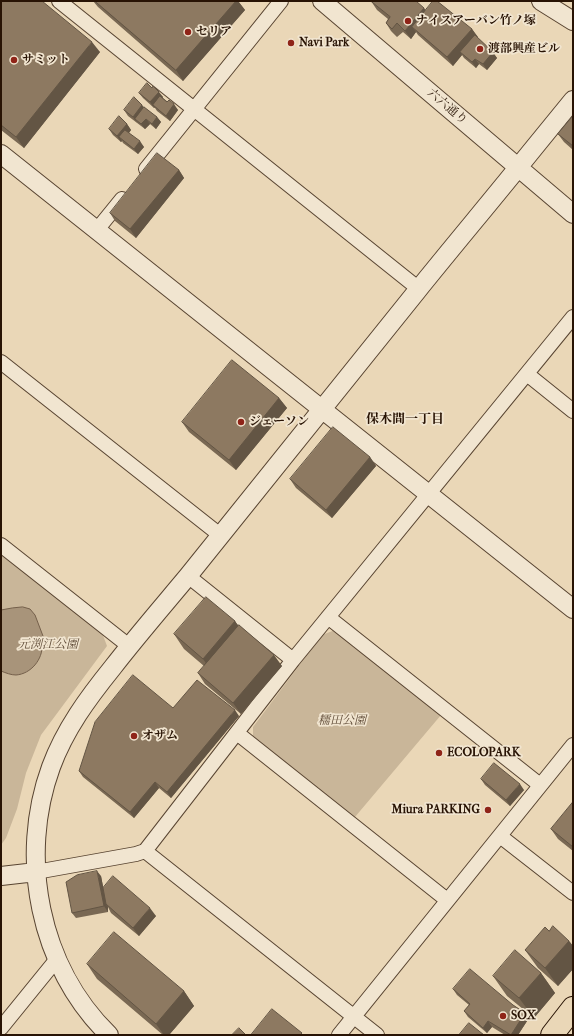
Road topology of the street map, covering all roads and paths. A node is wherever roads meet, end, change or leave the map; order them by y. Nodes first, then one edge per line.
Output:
1 (59, 1) edge
2 (281, 1) edge
3 (322, 1) edge
4 (541, 1) edge
5 (573, 21) edge
6 (573, 100) edge
7 (194, 109) junction
8 (1, 154) edge
9 (518, 167) junction
10 (140, 176) edge
11 (130, 188) edge
12 (573, 214) edge
13 (96, 231) junction
14 (419, 289) junction
15 (573, 317) edge
16 (1, 362) edge
17 (527, 374) junction
18 (322, 409) junction
19 (573, 411) edge
20 (429, 493) junction
21 (220, 535) junction
22 (1, 545) edge
23 (188, 576) junction
24 (573, 609) edge
25 (328, 617) junction
26 (129, 646) junction
27 (293, 660) junction
28 (237, 733) junction
29 (573, 745) edge
30 (540, 785) junction
31 (500, 836) junction
32 (145, 851) junction
33 (36, 872) junction
34 (1, 876) edge
35 (573, 893) edge
36 (447, 900) junction
37 (57, 959) junction
38 (573, 1008) edge
39 (354, 1016) junction
40 (1, 1028) edge
41 (109, 1035) edge
42 (339, 1035) edge
43 (377, 1035) edge
44 (552, 1035) edge

1 - 7 street
2 - 7 street
3 - 9 street, 六六通り
4 - 5 street
6 - 9 street
7 - 10 street
7 - 14 street
8 - 13 street
9 - 12 street, 六六通り
9 - 14 street
11 - 13 street
13 - 18 street
14 - 18 street
15 - 17 street
16 - 21 street
17 - 19 street
17 - 20 street
18 - 20 street
18 - 21 street
20 - 24 street
20 - 25 street
21 - 23 street
22 - 26 street
23 - 26 street
23 - 27 street
25 - 27 street
25 - 30 street
26 - 33 street
27 - 28 street
28 - 32 street
28 - 36 street
29 - 30 street
30 - 31 street
31 - 35 street
31 - 36 street
32 - 33 street
32 - 39 street
33 - 34 street
33 - 37 street
36 - 39 street
37 - 40 street
37 - 41 street
38 - 44 highway
39 - 42 street
39 - 43 street

